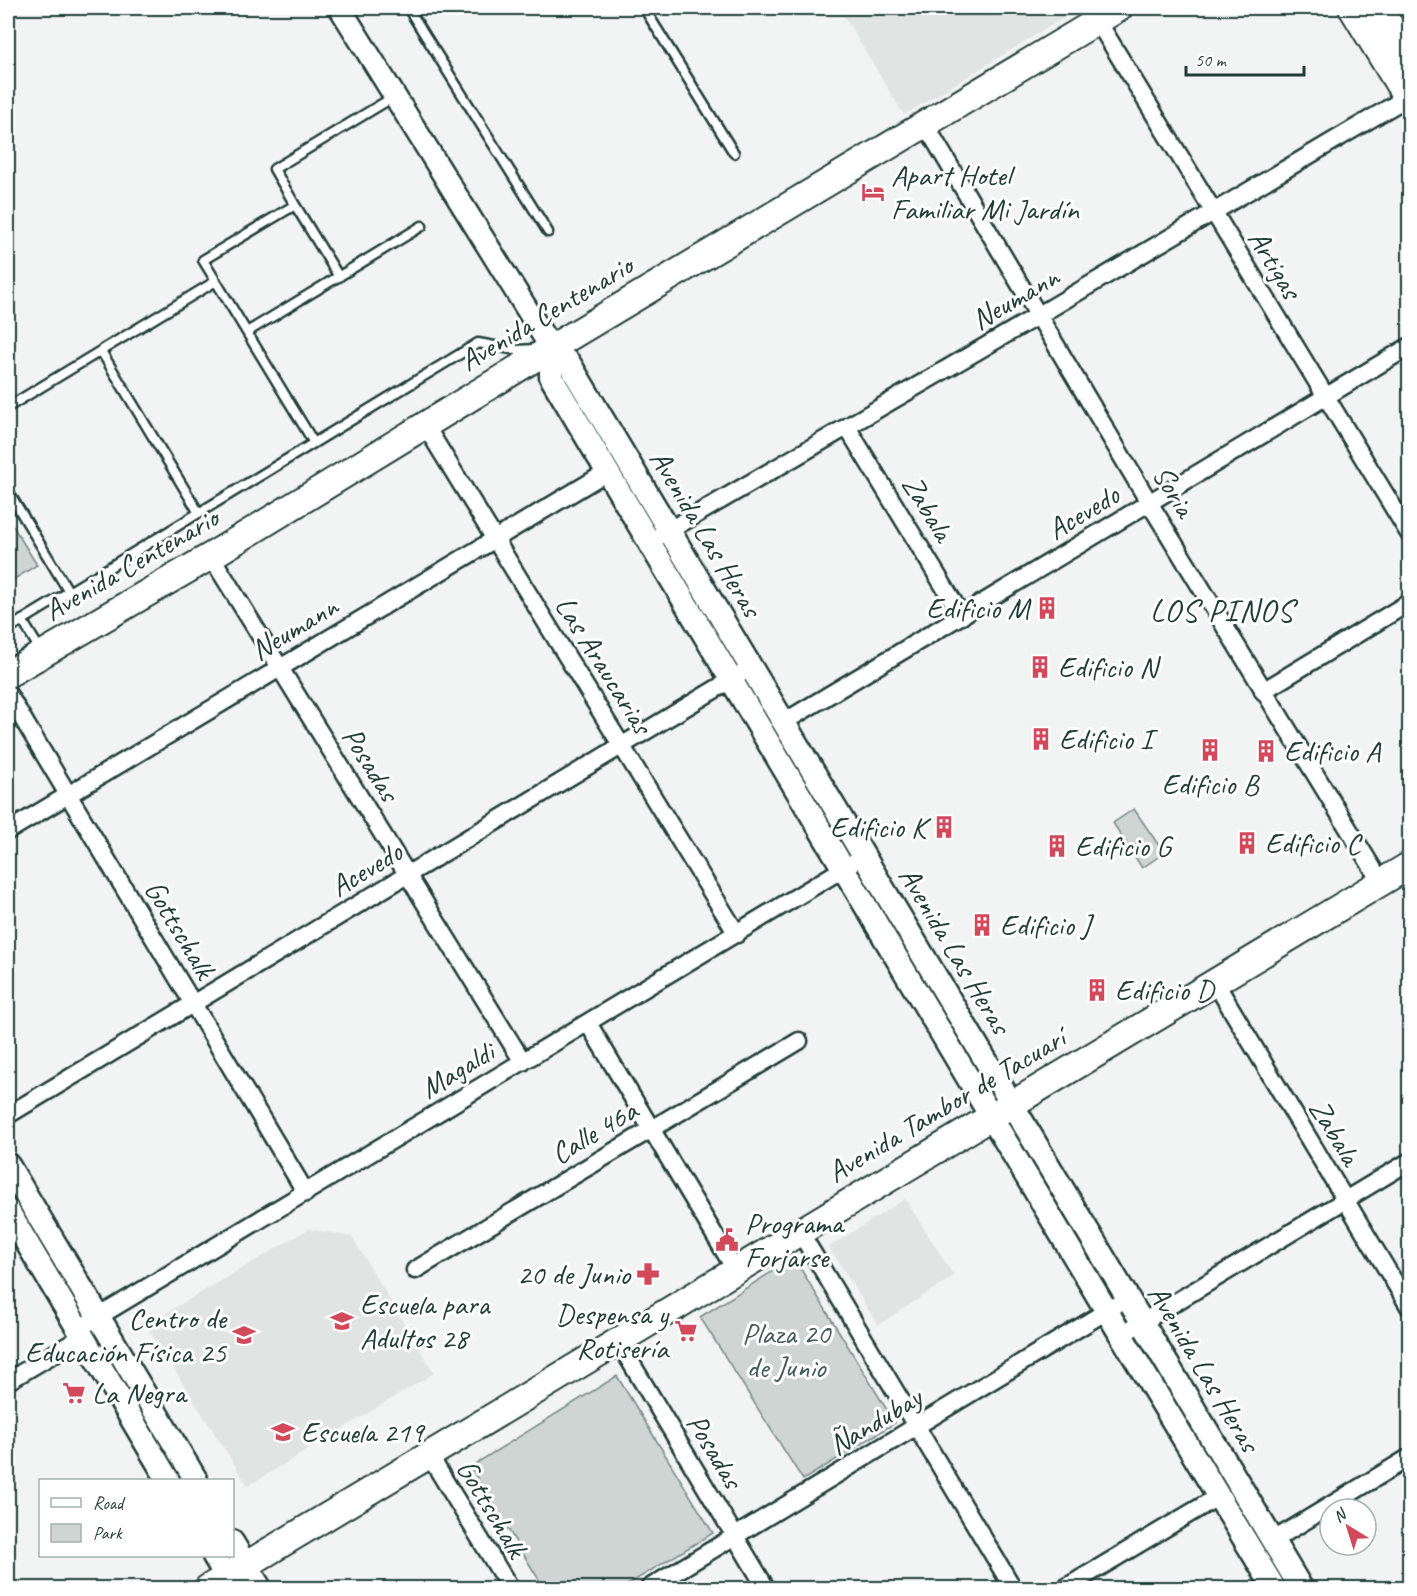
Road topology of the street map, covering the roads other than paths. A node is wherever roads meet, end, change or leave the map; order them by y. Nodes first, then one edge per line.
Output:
1 (340, 8) edge
2 (408, 8) edge
3 (644, 8) edge
4 (1352, 8) edge
5 (1379, 8) edge
6 (1108, 14) edge
7 (1410, 58) edge
8 (395, 96) junction
9 (1408, 101) edge
10 (925, 124) junction
11 (734, 153) dead end
12 (295, 205) junction
13 (1212, 213) junction
14 (422, 226) dead end
15 (548, 232) dead end
16 (339, 277) junction
17 (216, 281) junction
18 (1039, 315) junction
19 (247, 332) junction
20 (1410, 346) edge
21 (551, 348) junction
22 (101, 351) junction
23 (1325, 398) junction
24 (8, 407) edge
25 (425, 425) junction
26 (847, 428) junction
27 (314, 443) junction
28 (607, 472) junction
29 (8, 491) edge
30 (1150, 504) junction
31 (199, 513) junction
32 (669, 531) junction
33 (1410, 535) edge
34 (495, 539) junction
35 (649, 542) junction
36 (211, 556) junction
37 (69, 592) junction
38 (1410, 602) edge
39 (962, 616) junction
40 (22, 620) junction
41 (8, 629) edge
42 (42, 653) junction
43 (280, 668) junction
44 (751, 668) junction
45 (8, 674) edge
46 (732, 680) junction
47 (1263, 691) junction
48 (8, 694) edge
49 (784, 722) junction
50 (622, 747) junction
51 (68, 795) junction
52 (8, 831) edge
53 (864, 857) junction
54 (1410, 865) edge
55 (844, 868) junction
56 (408, 875) junction
57 (1381, 882) junction
58 (737, 934) junction
59 (1215, 982) junction
60 (193, 1004) junction
61 (588, 1023) junction
62 (800, 1041) dead end
63 (523, 1062) junction
64 (1002, 1110) junction
65 (8, 1115) edge
66 (651, 1129) junction
67 (1410, 1161) edge
68 (8, 1166) edge
69 (306, 1193) junction
70 (1344, 1201) junction
71 (8, 1211) edge
72 (800, 1232) junction
73 (415, 1270) dead end
74 (736, 1271) junction
75 (1128, 1299) junction
76 (1410, 1308) edge
77 (1108, 1310) junction
78 (98, 1317) junction
79 (1141, 1323) junction
80 (80, 1333) junction
81 (1121, 1335) junction
82 (618, 1341) junction
83 (8, 1381) edge
84 (917, 1427) junction
85 (429, 1455) junction
86 (1410, 1457) edge
87 (167, 1479) edge
88 (195, 1479) edge
89 (1219, 1496) junction
90 (735, 1537) junction
91 (1272, 1541) junction
92 (215, 1557) edge
93 (231, 1557) edge
94 (229, 1580) edge
95 (260, 1588) edge
96 (510, 1588) edge
97 (649, 1588) edge
98 (766, 1588) edge
99 (1013, 1588) edge
100 (1065, 1588) edge
101 (1274, 1588) edge
102 (1301, 1588) edge

1 - 8 street, Avenida Las Heras
2 - 15 lane
3 - 11 lane
4 - 9 main road
5 - 7 main road
6 - 10 main road, Avenida Centenario
6 - 13 street, Artigas
8 - 12 lane
8 - 21 street, Avenida Las Heras
9 - 13 street, Neumann
10 - 18 street, Soria
10 - 21 main road, Avenida Centenario
12 - 16 lane
12 - 17 lane
13 - 18 street, Neumann
13 - 23 street, Artigas
14 - 16 lane
16 - 19 lane
17 - 19 lane
17 - 22 lane
18 - 26 street, Neumann
18 - 30 street, Soria
19 - 27 lane
20 - 23 street, Acevedo
21 - 25 main road, Avenida Centenario
21 - 27 lane
21 - 28 main road, Avenida Las Heras
21 - 32 main road, Avenida Las Heras
22 - 24 lane
22 - 31 lane
23 - 30 street, Acevedo
23 - 33 street, Artigas
25 - 34 street, Las Araucarias
25 - 36 main road, Avenida Centenario
26 - 32 street, Neumann
26 - 39 street, Zabala
27 - 31 lane
28 - 34 street, Neumann
28 - 35 main road, Avenida Las Heras
29 - 37 lane
30 - 39 street, Acevedo
30 - 47 street, Soria
31 - 37 lane
32 - 35 street, Neumann
32 - 44 main road, Avenida Las Heras
34 - 43 street, Neumann
34 - 50 street, Las Araucarias
35 - 46 main road, Avenida Las Heras
36 - 42 main road, Avenida Centenario
36 - 43 street, Posadas
37 - 40 lane
38 - 47 street
39 - 49 street, Acevedo
40 - 41 lane
40 - 42 lane
42 - 45 main road, Avenida Centenario
43 - 51 street, Neumann
43 - 56 street, Posadas
44 - 46 street, Acevedo
44 - 49 main road, Avenida Las Heras
46 - 50 street, Acevedo
46 - 55 main road, Avenida Las Heras
47 - 57 street, Soria
48 - 51 street, Gottschalk
49 - 53 main road, Avenida Las Heras
50 - 56 street, Acevedo
50 - 58 street, Las Araucarias
51 - 52 street, Neumann
51 - 60 street, Gottschalk
53 - 55 street, Magaldi
53 - 64 main road, Avenida Las Heras
54 - 57 main road, Avenida Tambor de Tacuarí
55 - 58 street, Magaldi
55 - 64 main road, Avenida Las Heras
56 - 60 street, Acevedo
56 - 63 street, Posadas
57 - 59 main road, Avenida Tambor de Tacuarí
58 - 61 street, Magaldi
59 - 64 main road, Avenida Tambor de Tacuarí
59 - 70 street, Zabala
60 - 65 street, Acevedo
60 - 69 street, Gottschalk
61 - 63 street, Magaldi
61 - 66 street
62 - 66 street, Calle 46a
63 - 69 street, Magaldi
64 - 72 main road, Avenida Tambor de Tacuarí
64 - 75 main road, Avenida Las Heras
64 - 77 main road, Avenida Las Heras
66 - 73 street, Calle 46a
66 - 74 street
67 - 70 street
68 - 78 main road
69 - 78 street, Magaldi
70 - 76 street, Zabala
70 - 79 street
71 - 80 main road
72 - 74 main road, Avenida Tambor de Tacuarí
72 - 84 street
74 - 82 main road, Avenida Tambor de Tacuarí
75 - 77 street, Ñandubay
75 - 79 main road, Avenida Las Heras
77 - 81 main road, Avenida Las Heras
77 - 84 street, Ñandubay
78 - 80 street, Magaldi
78 - 88 main road
79 - 81 street
79 - 91 main road, Avenida Las Heras
80 - 83 street, Magaldi
80 - 87 main road
81 - 89 main road, Avenida Las Heras
82 - 85 main road, Avenida Tambor de Tacuarí
82 - 90 street, Posadas
84 - 90 street, Ñandubay
84 - 99 street
85 - 94 main road, Avenida Tambor de Tacuarí
85 - 96 street, Gottschalk
86 - 91 street
89 - 100 street
89 - 101 main road, Avenida Las Heras
90 - 97 street, Ñandubay
90 - 98 street, Posadas
91 - 102 main road, Avenida Las Heras
92 - 94 main road
93 - 94 main road
94 - 95 main road

